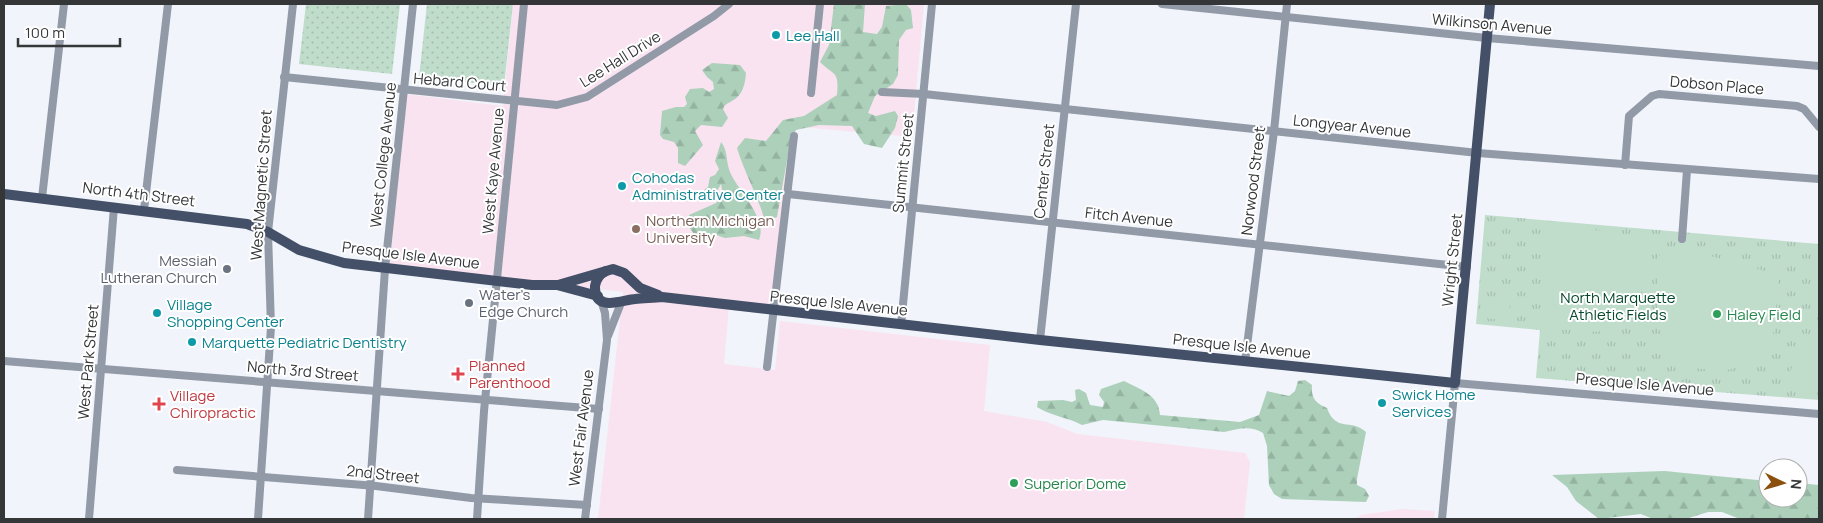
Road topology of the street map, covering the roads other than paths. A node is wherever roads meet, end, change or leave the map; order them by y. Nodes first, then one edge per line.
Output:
1 (64, 4) edge
2 (168, 4) edge
3 (293, 4) edge
4 (413, 4) edge
5 (524, 4) edge
6 (729, 4) edge
7 (820, 4) edge
8 (932, 4) edge
9 (1076, 4) edge
10 (1162, 4) edge
11 (1286, 4) edge
12 (1490, 4) edge
13 (1285, 17) junction
14 (1487, 38) junction
15 (1819, 66) edge
16 (284, 78) junction
17 (404, 90) junction
18 (882, 92) dead end
19 (811, 93) dead end
20 (924, 94) junction
21 (513, 100) junction
22 (1064, 109) junction
23 (1819, 127) edge
24 (1274, 131) junction
25 (794, 136) dead end
26 (1478, 153) junction
27 (1625, 165) junction
28 (1687, 170) junction
29 (1819, 177) edge
30 (4, 194) edge
31 (788, 194) junction
32 (42, 198) junction
33 (114, 207) junction
34 (912, 208) junction
35 (144, 210) junction
36 (1052, 223) junction
37 (268, 232) junction
38 (1682, 239) dead end
39 (1259, 245) junction
40 (1467, 267) junction
41 (385, 269) junction
42 (606, 271) junction
43 (627, 276) junction
44 (498, 280) junction
45 (557, 285) junction
46 (662, 297) junction
47 (599, 298) junction
48 (622, 302) junction
49 (775, 310) junction
50 (901, 325) junction
51 (607, 340) junction
52 (1040, 340) junction
53 (4, 361) edge
54 (1245, 362) junction
55 (767, 367) dead end
56 (102, 369) junction
57 (267, 382) junction
58 (1455, 383) junction
59 (376, 391) junction
60 (485, 400) junction
61 (599, 409) junction
62 (1819, 414) edge
63 (177, 470) dead end
64 (262, 478) junction
65 (370, 486) junction
66 (478, 498) junction
67 (587, 505) junction
68 (89, 519) edge
69 (258, 519) edge
70 (368, 519) edge
71 (477, 519) edge
72 (585, 519) edge
73 (1442, 519) edge

1 - 32 street
2 - 35 street
3 - 16 street, West Magnetic Street
4 - 17 street, West College Avenue
5 - 21 street, West Kaye Avenue
6 - 21 street, Lee Hall Drive
7 - 19 street
8 - 20 street, Summit Street
9 - 22 street, Center Street
10 - 13 street, Wilkinson Avenue
11 - 13 street, Norwood Street
12 - 14 main road, Wright Street
13 - 14 street, Wilkinson Avenue
13 - 24 street, Norwood Street
14 - 15 street, Wilkinson Avenue
14 - 26 main road, Wright Street
16 - 17 street, Hebard Court
16 - 37 street, West Magnetic Street
17 - 21 street, Hebard Court
17 - 41 street, West College Avenue
18 - 20 street, Longyear Avenue
20 - 22 street, Longyear Avenue
20 - 34 street, Summit Street
21 - 44 street, West Kaye Avenue
22 - 24 street, Longyear Avenue
22 - 36 street, Center Street
23 - 27 street, Dobson Place
24 - 26 street, Longyear Avenue
24 - 39 street, Norwood Street
25 - 31 street
26 - 27 street, Longyear Avenue
26 - 40 main road, Wright Street
27 - 28 street, Longyear Avenue
28 - 29 street, Longyear Avenue
28 - 38 street
30 - 32 main road, North 4th Street
31 - 34 street, Fitch Avenue
31 - 49 street
32 - 33 main road, North 4th Street
33 - 35 main road, North 4th Street
33 - 56 street, West Park Street
34 - 36 street, Fitch Avenue
34 - 50 street, Summit Street
35 - 37 main road, North 4th Street
36 - 39 street, Fitch Avenue
36 - 52 street, Center Street
37 - 41 main road, Presque Isle Avenue
37 - 57 street, West Magnetic Street
39 - 40 street, Fitch Avenue
39 - 54 street, Norwood Street
40 - 58 main road, Wright Street
41 - 44 main road, Presque Isle Avenue
41 - 59 street, West College Avenue
42 - 43 main road, Presque Isle Avenue
42 - 45 main road, Presque Isle Avenue
42 - 47 main road, West Fair Avenue
43 - 46 main road, Presque Isle Avenue
43 - 48 main road, West Fair Avenue
44 - 45 main road, Presque Isle Avenue
44 - 60 street, West Kaye Avenue
45 - 47 main road, Presque Isle Avenue
46 - 48 main road, Presque Isle Avenue
46 - 49 main road, Presque Isle Avenue
47 - 48 main road, Presque Isle Avenue
47 - 51 street, West Fair Avenue
48 - 51 street, West Fair Avenue
49 - 50 main road, Presque Isle Avenue
49 - 55 street
50 - 52 main road, Presque Isle Avenue
51 - 61 street, West Fair Avenue
52 - 54 main road, Presque Isle Avenue
53 - 56 street, North 3rd Street
54 - 58 main road, Presque Isle Avenue
56 - 57 street, North 3rd Street
56 - 68 street, West Park Street
57 - 59 street, North 3rd Street
57 - 64 street, West Magnetic Street
58 - 62 street, Presque Isle Avenue
58 - 73 street, Wright Street
59 - 60 street, North 3rd Street
59 - 65 street, West College Avenue
60 - 61 street, North 3rd Street
60 - 66 street, West Kaye Avenue
61 - 67 street, West Fair Avenue
63 - 64 street, 2nd Street
64 - 65 street, 2nd Street
64 - 69 street, West Magnetic Street
65 - 66 street, 2nd Street
65 - 70 street, West College Avenue
66 - 67 street, 2nd Street
66 - 71 street, West Kaye Avenue
67 - 72 street, West Fair Avenue

